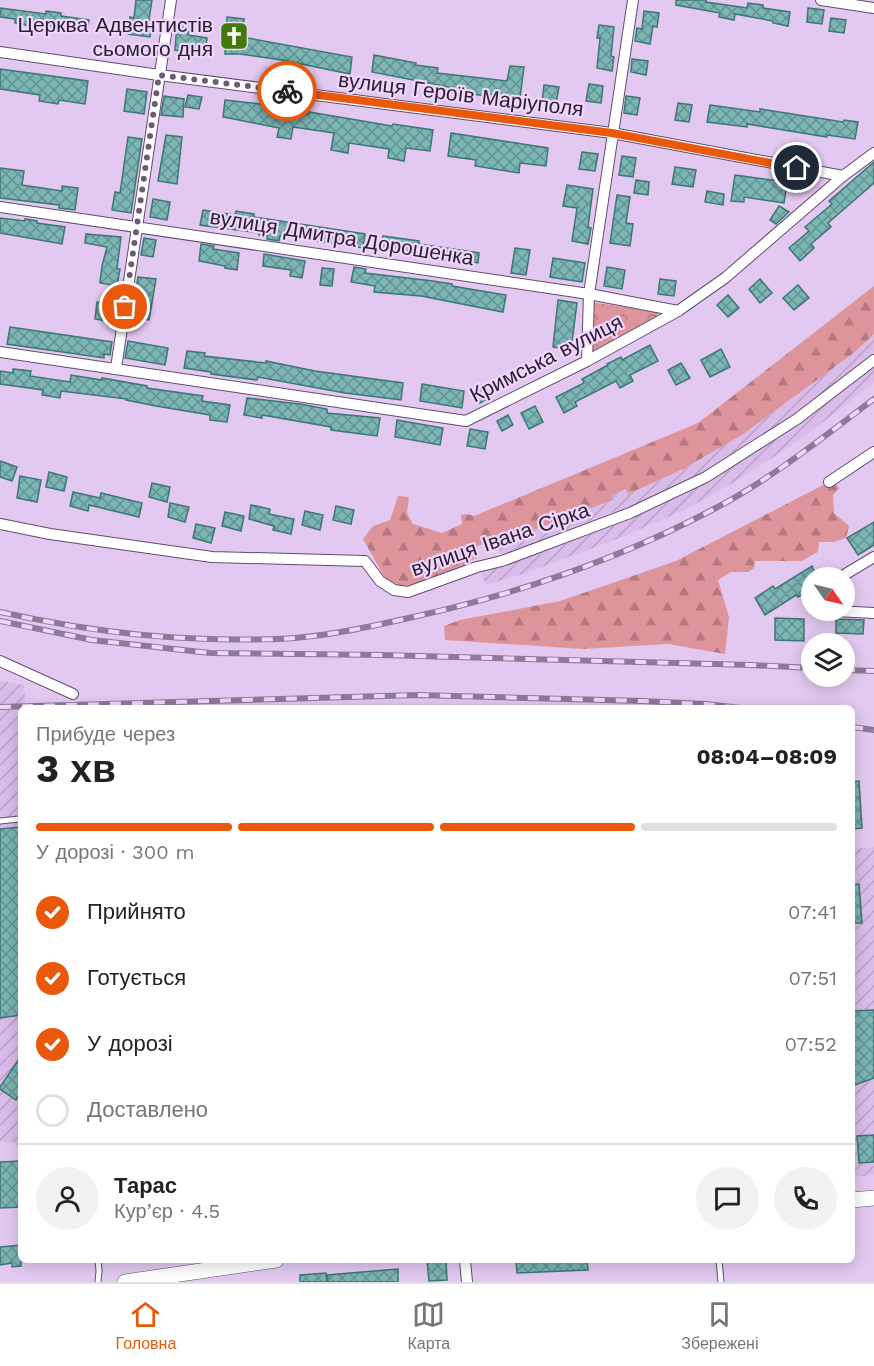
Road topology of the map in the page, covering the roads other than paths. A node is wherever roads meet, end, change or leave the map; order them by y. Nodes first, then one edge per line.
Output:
1 (171, 0) edge
2 (633, 0) edge
3 (821, 0) edge
4 (874, 8) edge
5 (0, 52) edge
6 (159, 75) junction
7 (612, 133) junction
8 (874, 153) edge
9 (843, 176) junction
10 (0, 207) edge
11 (136, 226) junction
12 (589, 294) junction
13 (678, 311) junction
14 (0, 352) edge
15 (874, 360) edge
16 (586, 362) junction
17 (116, 368) junction
18 (874, 452) edge
19 (829, 482) dead end
20 (0, 524) edge
21 (874, 557) edge
22 (855, 568) edge
23 (855, 612) edge
24 (874, 613) edge
25 (0, 661) edge
26 (73, 694) dead end
27 (18, 819) edge
28 (0, 821) edge
29 (874, 1198) edge
30 (855, 1200) edge
31 (98, 1263) edge
32 (255, 1263) edge
33 (465, 1263) edge
34 (718, 1263) edge
35 (98, 1282) edge
36 (125, 1282) edge
37 (467, 1282) edge
38 (721, 1282) edge

1 - 6 street
2 - 7 street
3 - 4 street
5 - 6 street, вулиця Героїв Маріуполя
6 - 7 street, вулиця Героїв Маріуполя
6 - 11 street
7 - 9 street, вулиця Героїв Маріуполя
7 - 12 street
8 - 9 street, Кримська вулиця
9 - 13 street, Кримська вулиця
10 - 11 street, вулиця Дмитра Дорошенка
11 - 12 street, вулиця Дмитра Дорошенка
11 - 17 street
12 - 13 street, вулиця Дмитра Дорошенка
12 - 16 street
13 - 16 street, Кримська вулиця
14 - 17 street, Кримська вулиця
15 - 20 street, вулиця Івана Сірка
16 - 17 street, Кримська вулиця
18 - 19 street
21 - 22 street
23 - 24 street
25 - 26 street
27 - 28 lane
29 - 30 main road
31 - 35 lane
32 - 36 main road
33 - 37 street
34 - 38 lane

